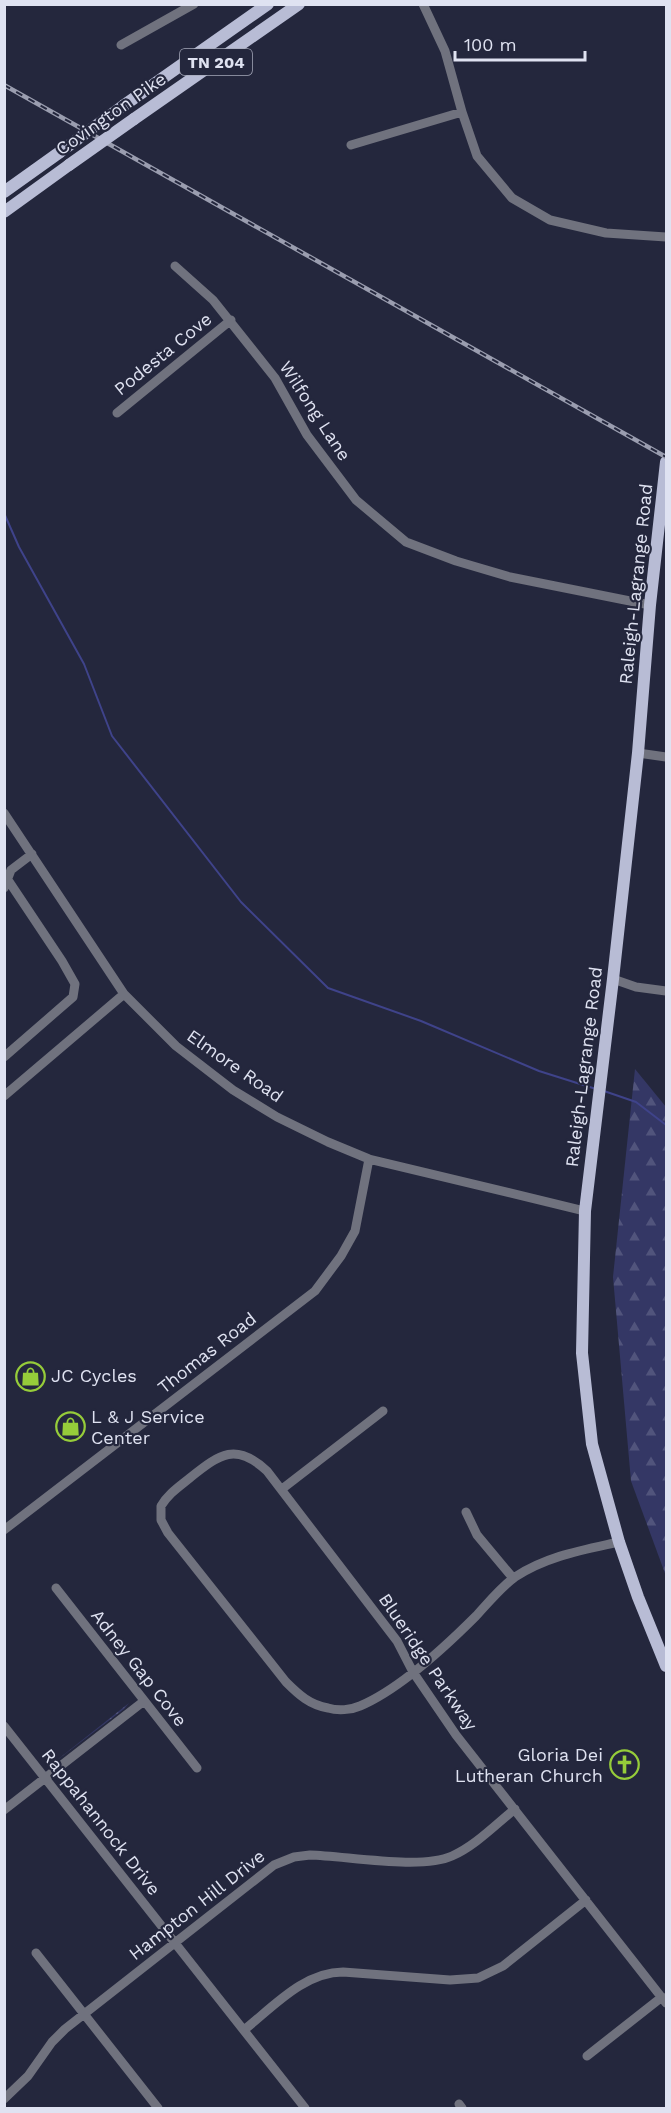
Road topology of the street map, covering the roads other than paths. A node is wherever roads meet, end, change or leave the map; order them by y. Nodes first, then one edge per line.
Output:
1 (194, 4) edge
2 (268, 4) edge
3 (299, 4) edge
4 (423, 4) edge
5 (121, 45) dead end
6 (462, 112) junction
7 (351, 145) dead end
8 (4, 192) edge
9 (4, 212) edge
10 (666, 237) edge
11 (176, 266) dead end
12 (231, 320) junction
13 (117, 413) dead end
14 (666, 462) edge
15 (650, 605) junction
16 (638, 753) junction
17 (666, 757) edge
18 (4, 813) edge
19 (32, 854) junction
20 (6, 876) edge
21 (613, 979) junction
22 (666, 991) edge
23 (124, 993) junction
24 (4, 1057) edge
25 (4, 1096) edge
26 (369, 1159) junction
27 (585, 1211) junction
28 (383, 1411) dead end
29 (282, 1489) junction
30 (466, 1512) dead end
31 (4, 1530) edge
32 (619, 1542) junction
33 (513, 1578) junction
34 (56, 1588) dead end
35 (666, 1666) edge
36 (413, 1672) junction
37 (144, 1701) junction
38 (4, 1726) edge
39 (197, 1768) dead end
40 (45, 1778) junction
41 (515, 1809) junction
42 (4, 1810) edge
43 (586, 1900) junction
44 (175, 1943) junction
45 (36, 1953) dead end
46 (664, 2000) edge
47 (84, 2013) junction
48 (244, 2030) junction
49 (587, 2056) dead end
50 (5, 2098) edge
51 (158, 2109) edge
52 (305, 2109) edge

1 - 5 street
2 - 8 main road, Covington Pike / TN 204, bridge
3 - 9 main road, Covington Pike / TN 204, bridge
4 - 6 street
6 - 7 street
6 - 10 street
11 - 12 street, Wilfong Lane
12 - 13 street, Podesta Cove
12 - 15 street, Wilfong Lane
14 - 15 main road, Raleigh-Lagrange Road
15 - 16 main road, Raleigh-Lagrange Road
16 - 17 street
16 - 21 main road, Raleigh-Lagrange Road
18 - 19 street, Elmore Road
19 - 20 street
19 - 23 street, Elmore Road
20 - 24 street
21 - 22 street
21 - 27 main road, Raleigh-Lagrange Road
23 - 25 street
23 - 26 street, Elmore Road
26 - 27 street, Elmore Road
26 - 31 street, Thomas Road
27 - 32 main road, Raleigh-Lagrange Road
28 - 29 street
29 - 36 street, Blueridge Parkway
29 - 36 street, Blueridge Parkway
30 - 33 street
32 - 33 street
32 - 35 main road, Raleigh-Lagrange Road
33 - 36 street
34 - 37 street, Adney Gap Cove
36 - 41 street, Blueridge Parkway
37 - 39 street, Adney Gap Cove
37 - 40 street
38 - 40 street, Rappahannock Drive
40 - 42 street
40 - 44 street, Rappahannock Drive
41 - 43 street, Blueridge Parkway
41 - 44 street, Hampton Hill Drive
43 - 46 street, Blueridge Parkway
43 - 48 street
44 - 47 street, Hampton Hill Drive
44 - 48 street, Rappahannock Drive
45 - 47 street
46 - 49 street
47 - 50 street, Hampton Hill Drive
47 - 51 street
48 - 52 street, Rappahannock Drive

